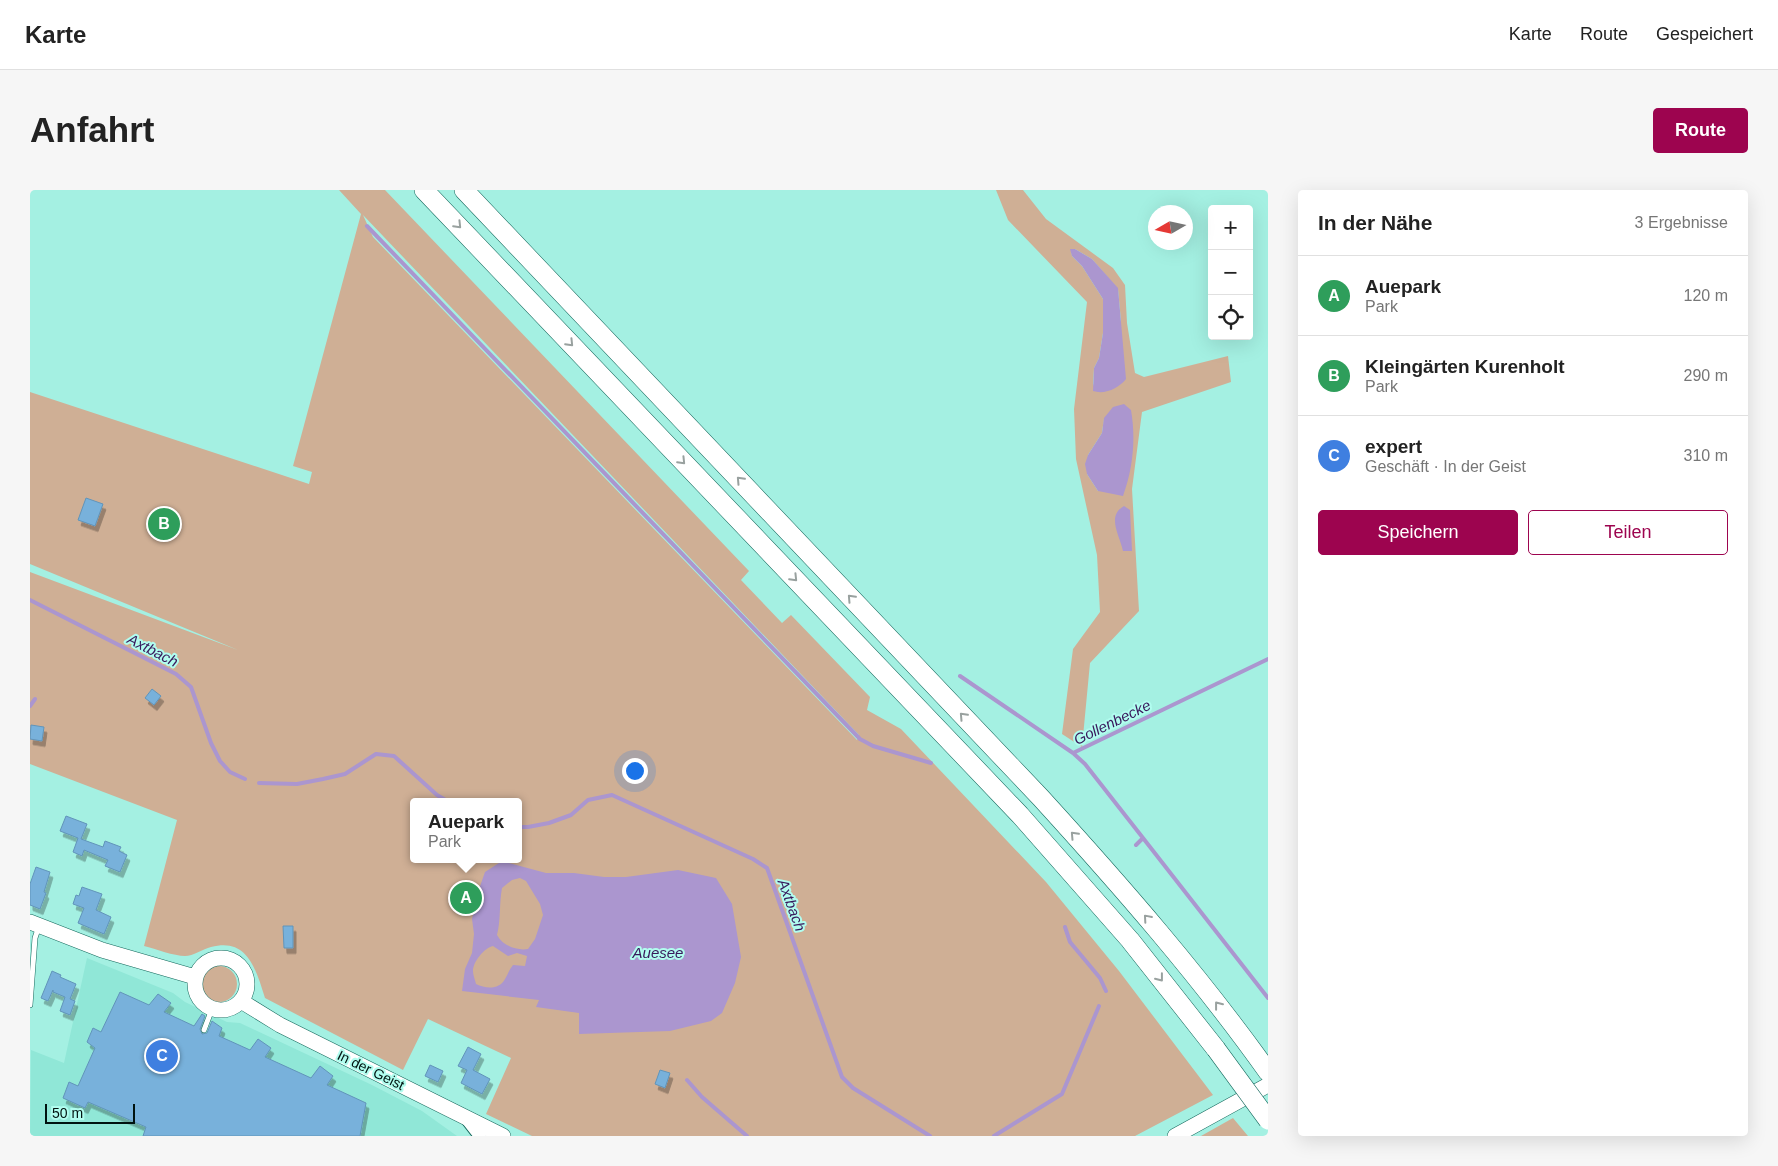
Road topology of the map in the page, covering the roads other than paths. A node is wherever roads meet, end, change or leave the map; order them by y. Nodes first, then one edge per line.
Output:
1 (424, 190) edge
2 (464, 190) edge
3 (35, 924) edge
4 (195, 977) junction
5 (241, 1001) junction
6 (30, 1005) edge
7 (212, 1009) junction
8 (204, 1030) dead end
9 (1268, 1072) edge
10 (1268, 1085) edge
11 (464, 1116) junction
12 (1268, 1120) edge
13 (480, 1136) edge
14 (504, 1136) edge
15 (1175, 1136) edge

1 -> 12 highway, bridge
9 -> 2 highway
3 - 4 main road
3 - 6 lane
4 - 5 main road
4 - 7 main road
5 - 7 main road
5 - 11 main road, In der Geist
7 - 8 lane
10 - 15 main road
11 - 13 street
11 - 14 main road, In der Geist

